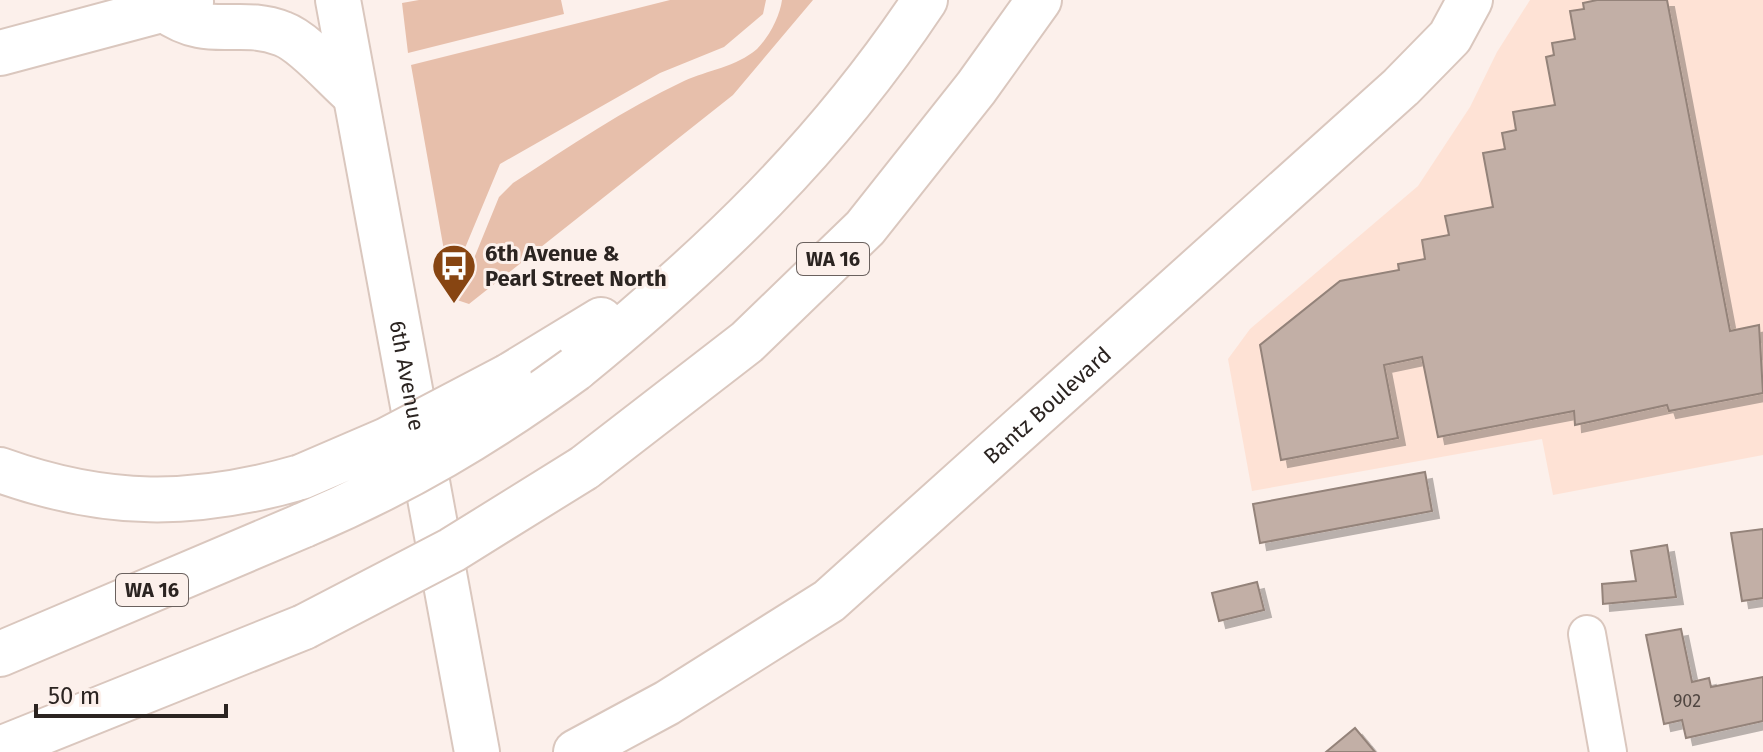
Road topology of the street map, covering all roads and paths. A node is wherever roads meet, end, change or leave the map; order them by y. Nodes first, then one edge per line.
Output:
1 (338, 0) edge
2 (925, 0) edge
3 (1470, 0) edge
4 (1037, 3) edge
5 (181, 5) edge
6 (0, 53) edge
7 (355, 95) junction
8 (713, 253) junction
9 (0, 470) edge
10 (1587, 634) dead end
11 (0, 654) edge
12 (0, 749) edge
13 (477, 752) edge
14 (576, 752) edge
15 (1608, 752) edge

1 - 7 main road, 6th Avenue
2 - 8 main road, WA 16
3 - 14 main road, Bantz Boulevard
4 - 12 main road, WA 16, bridge
5 - 6 main road
5 - 7 main road
7 - 13 main road, 6th Avenue
8 - 9 main road, bridge
8 - 11 main road, WA 16, bridge
10 - 15 street

